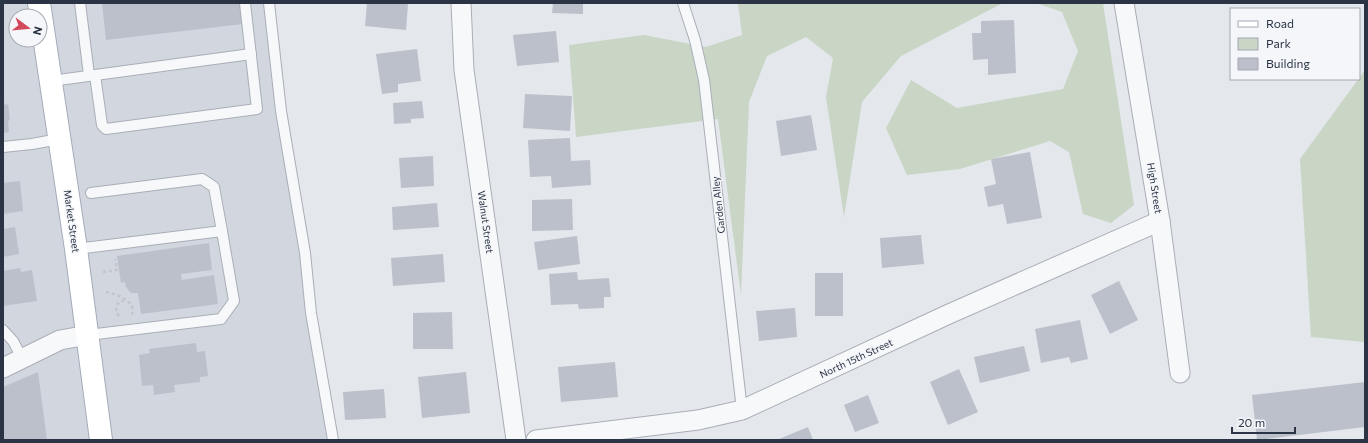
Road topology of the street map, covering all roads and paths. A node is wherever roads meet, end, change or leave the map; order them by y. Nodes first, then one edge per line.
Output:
1 (39, 3) edge
2 (80, 3) edge
3 (245, 3) edge
4 (269, 3) edge
5 (461, 3) edge
6 (684, 3) edge
7 (1124, 3) edge
8 (251, 54) junction
9 (92, 75) junction
10 (51, 81) junction
11 (59, 139) junction
12 (3, 147) edge
13 (91, 193) dead end
14 (1160, 221) junction
15 (222, 231) junction
16 (76, 249) junction
17 (115, 258) dead end
18 (103, 272) dead end
19 (106, 292) dead end
20 (126, 301) junction
21 (3, 330) edge
22 (88, 335) junction
23 (22, 358) junction
24 (3, 368) edge
25 (1180, 373) dead end
26 (742, 410) junction
27 (101, 440) edge
28 (333, 440) edge
29 (516, 440) edge
30 (536, 440) edge

1 - 10 main road, Market Street
2 - 9 lane
3 - 8 lane
4 - 28 lane
5 - 29 street, Walnut Street
6 - 26 lane, Garden Alley
7 - 14 street, High Street
8 - 9 lane
8 - 9 lane
9 - 10 lane
10 - 11 main road, Market Street
11 - 12 lane
11 - 16 main road, Market Street
13 - 15 lane
14 - 25 street, High Street
14 - 26 street, North 15th Street
15 - 16 lane
15 - 22 lane
16 - 22 main road, Market Street
17 - 18 path
19 - 20 path
20 - 20 path
21 - 23 lane
22 - 23 street
22 - 27 main road, Market Street
23 - 24 street
26 - 30 street, North 15th Street

